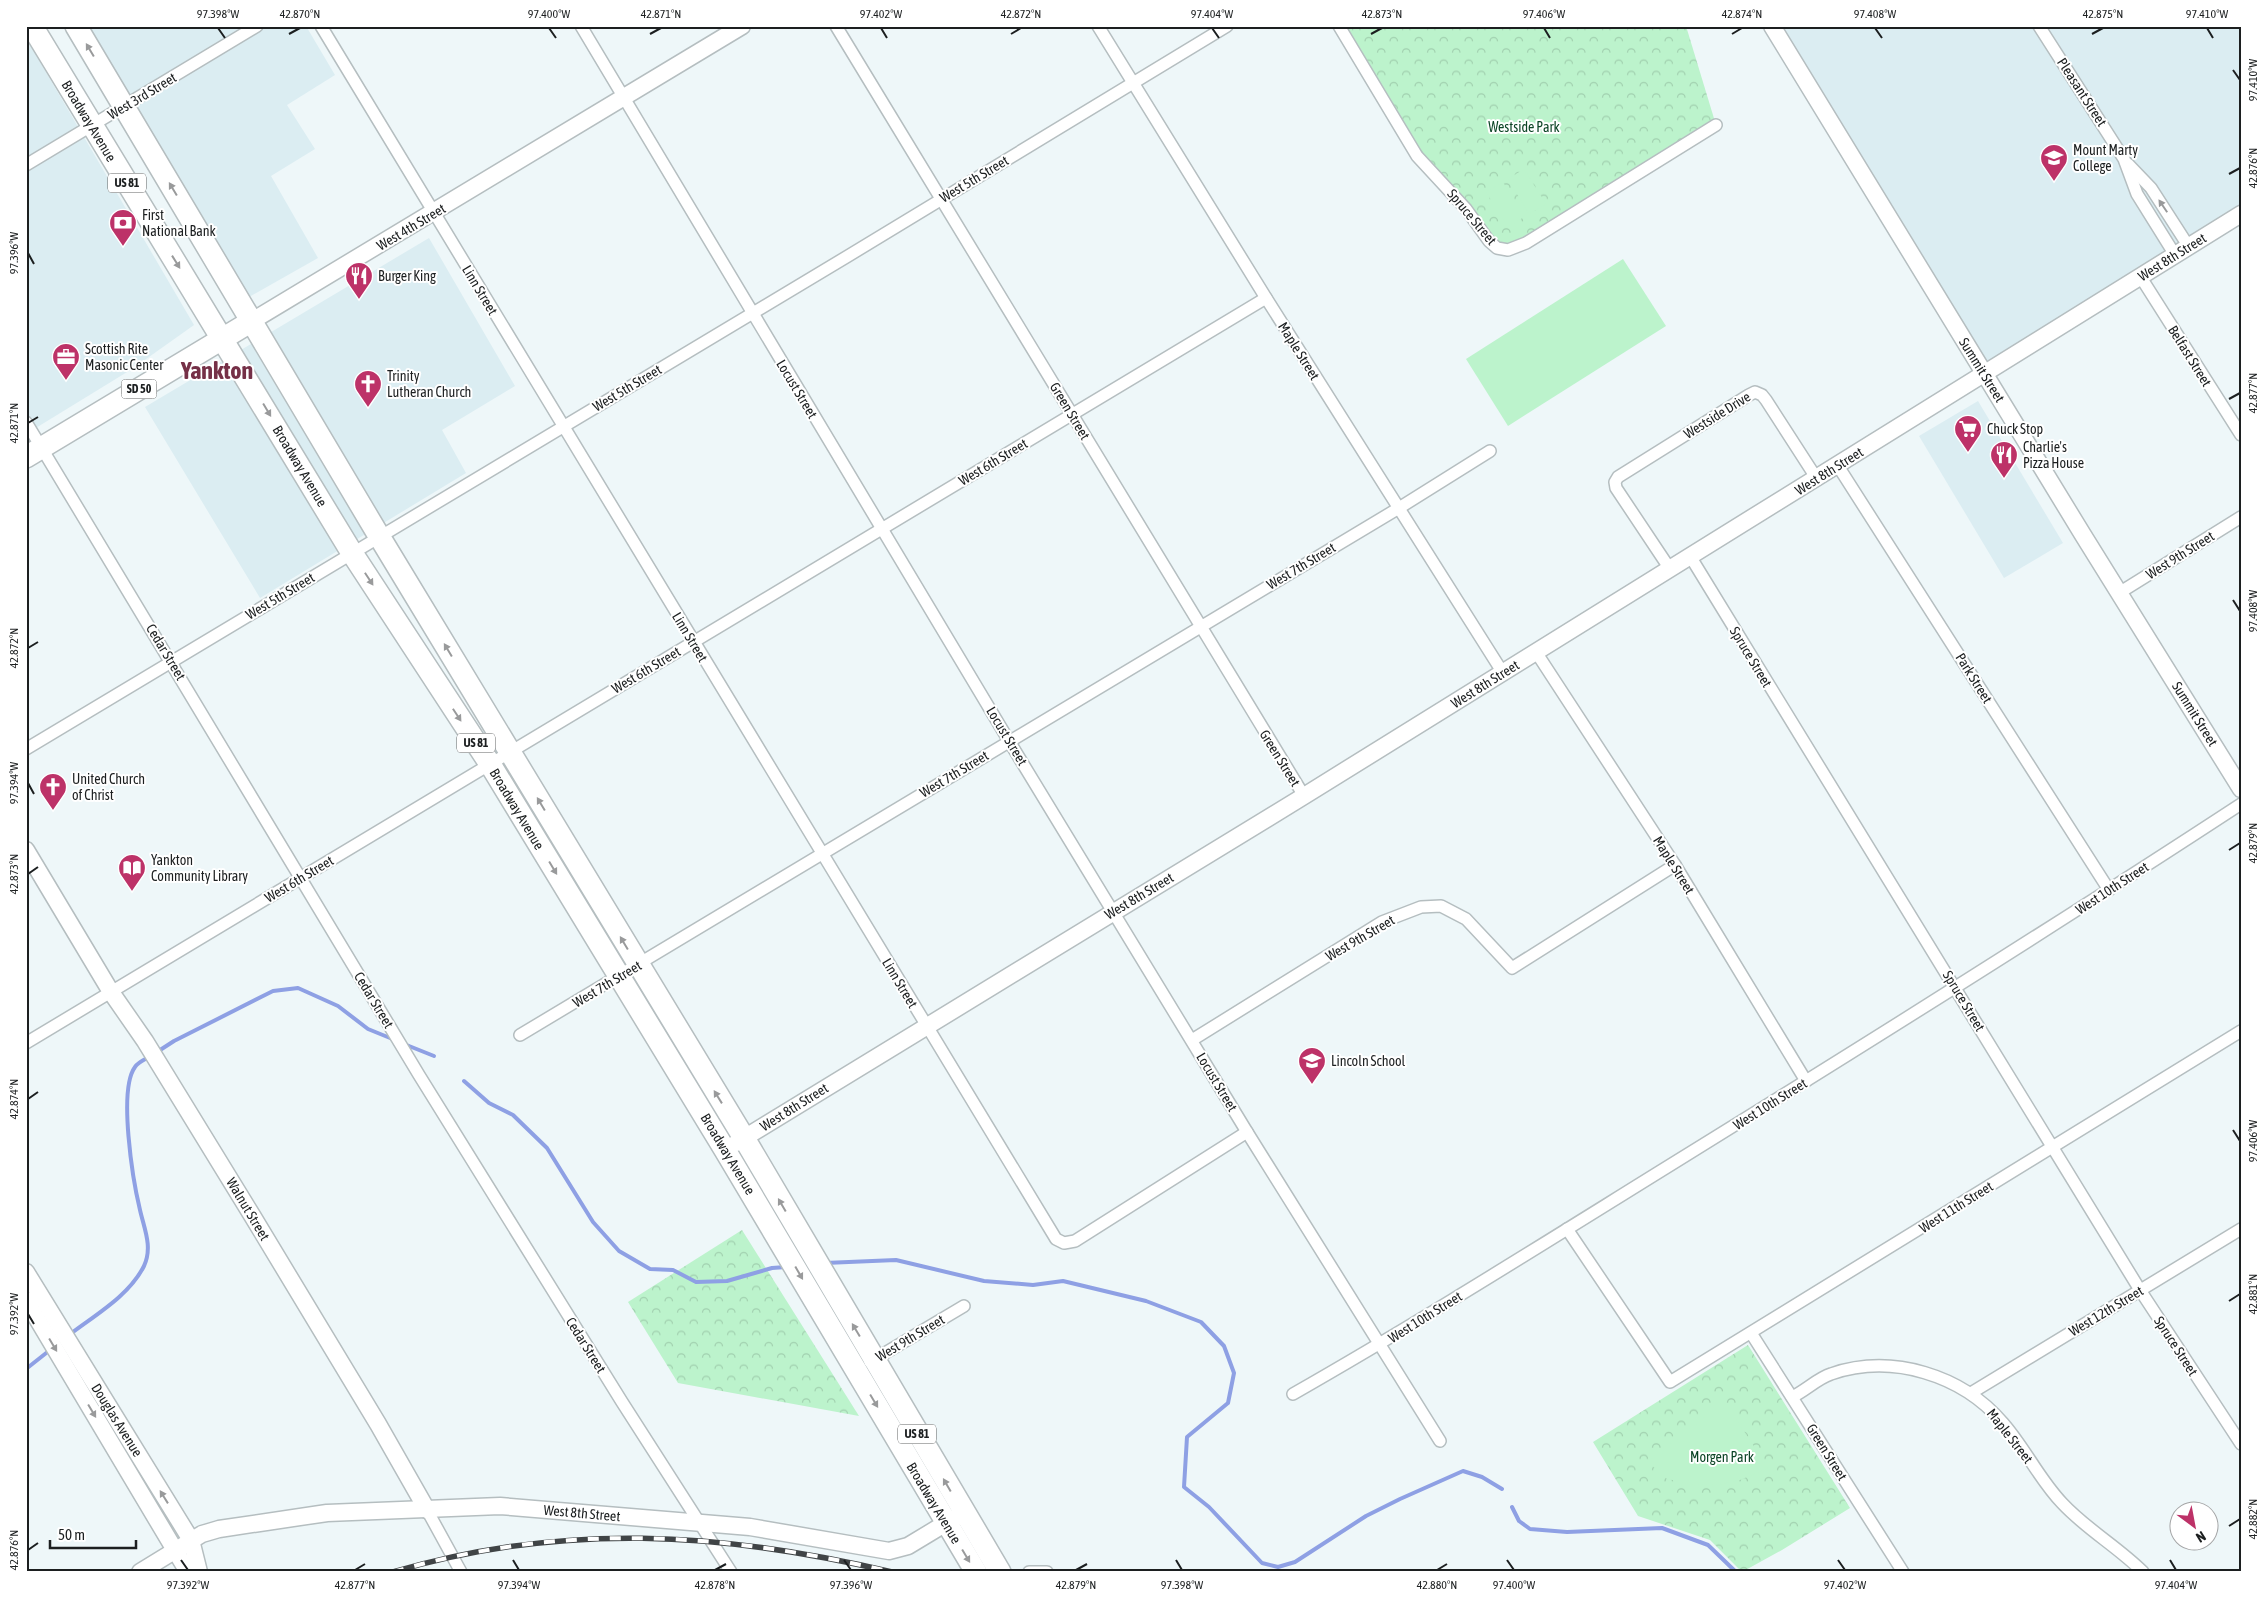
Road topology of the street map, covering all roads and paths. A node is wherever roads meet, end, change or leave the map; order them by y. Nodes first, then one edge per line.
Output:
1 (32, 26) edge
2 (76, 26) edge
3 (257, 26) edge
4 (321, 26) edge
5 (581, 26) edge
6 (742, 26) edge
7 (836, 26) edge
8 (1098, 26) edge
9 (1227, 26) edge
10 (1339, 26) edge
11 (1772, 26) edge
12 (2039, 26) edge
13 (1133, 83) junction
14 (625, 97) junction
15 (123, 106) junction
16 (1716, 125) dead end
17 (92, 126) junction
18 (2124, 159) junction
19 (26, 165) edge
20 (941, 199) junction
21 (434, 213) junction
22 (2241, 214) edge
23 (2182, 251) junction
24 (2140, 276) junction
25 (1266, 298) junction
26 (752, 314) junction
27 (252, 321) junction
28 (224, 338) junction
29 (1985, 374) junction
30 (1072, 414) junction
31 (26, 422) edge
32 (563, 426) junction
33 (2241, 435) edge
34 (1490, 451) dead end
35 (34, 452) edge
36 (1838, 466) junction
37 (1817, 479) junction
38 (1399, 508) junction
39 (2241, 517) edge
40 (881, 529) junction
41 (379, 536) junction
42 (352, 552) junction
43 (1690, 556) junction
44 (1670, 569) junction
45 (2119, 593) junction
46 (1199, 626) junction
47 (694, 642) junction
48 (1536, 652) junction
49 (171, 662) junction
50 (1503, 673) junction
51 (1009, 741) junction
52 (26, 749) edge
53 (510, 752) junction
54 (490, 764) junction
55 (2241, 789) edge
56 (1304, 796) junction
57 (2241, 804) edge
58 (26, 850) edge
59 (822, 854) junction
60 (1675, 865) junction
61 (301, 878) junction
62 (2109, 890) junction
63 (1115, 911) junction
64 (637, 965) junction
65 (619, 977) junction
66 (1956, 988) junction
67 (111, 992) junction
68 (926, 1026) junction
69 (2241, 1031) edge
70 (520, 1036) dead end
71 (1192, 1040) junction
72 (26, 1043) edge
73 (1806, 1081) junction
74 (1247, 1132) junction
75 (744, 1138) junction
76 (2052, 1147) junction
77 (725, 1150) junction
78 (1567, 1229) junction
79 (2241, 1229) edge
80 (26, 1272) edge
81 (2140, 1290) junction
82 (26, 1300) edge
83 (964, 1306) dead end
84 (45, 1317) junction
85 (1752, 1333) junction
86 (1380, 1345) junction
87 (73, 1363) junction
88 (865, 1365) junction
89 (1972, 1393) junction
90 (1293, 1394) dead end
91 (1792, 1397) junction
92 (2238, 1436) edge
93 (1440, 1442) dead end
94 (427, 1510) junction
95 (955, 1518) junction
96 (699, 1522) junction
97 (191, 1540) junction
98 (175, 1551) junction
99 (140, 1572) edge
100 (188, 1572) edge
101 (199, 1572) edge
102 (461, 1572) edge
103 (731, 1572) edge
104 (976, 1572) edge
105 (1000, 1572) edge
106 (1029, 1572) edge
107 (1047, 1572) edge
108 (1903, 1572) edge
109 (2143, 1572) edge

1 - 17 highway, Broadway Avenue / US 81
15 -> 2 highway, Broadway Avenue / US 81
3 - 15 street, West 3rd Street
4 - 21 street, Linn Street
5 - 14 street, Locust Street
6 - 14 street, West 4th Street
7 - 20 street, Green Street
8 - 13 street, Maple Street
9 - 13 street, West 5th Street
10 - 16 street, Spruce Street
11 - 29 street, Summit Street
12 - 18 street, Pleasant Street
13 - 20 street, West 5th Street
13 - 25 street, Maple Street
14 - 21 street, West 4th Street
14 - 26 street, Locust Street
15 - 17 street, West 3rd Street
27 -> 15 highway, Broadway Avenue / US 81
17 - 19 street, West 3rd Street
17 -> 28 highway, Broadway Avenue / US 81
23 -> 18 street, Pleasant Street
18 - 23 street, Pleasant Street
20 - 26 street, West 5th Street
20 - 30 street, Green Street
21 - 27 street, West 4th Street
21 - 32 street, Linn Street
22 - 23 street, West 8th Street
23 - 24 street, West 8th Street
24 - 29 street, West 8th Street
24 - 33 street, Belfast Street
25 - 30 street, West 6th Street
25 - 38 street, Maple Street
26 - 32 street, West 5th Street
26 - 40 street, Locust Street
27 - 28 highway, West 4th Street / SD 50
27 - 41 highway, Broadway Avenue / US 81
28 - 35 highway, West 4th Street / SD 50
28 -> 42 highway, Broadway Avenue / US 81
29 - 36 street, West 8th Street
29 - 45 street, Summit Street
30 - 40 street, West 6th Street
30 - 46 street, Green Street
31 - 35 street, Cedar Street
32 - 41 street, West 5th Street
32 - 47 street, Linn Street
34 - 38 street, West 7th Street
35 - 49 street, Cedar Street
36 - 37 street, West 8th Street
36 - 62 street, Park Street
37 - 43 street, West 8th Street
37 - 44 street, Westside Drive
38 - 46 street, West 7th Street
38 - 50 street, Maple Street
39 - 45 street, West 9th Street
40 - 47 street, West 6th Street
40 - 51 street, Locust Street
41 - 42 street, West 5th Street
53 -> 41 highway, Broadway Avenue / US 81
42 - 49 street, West 5th Street
42 -> 54 highway, Broadway Avenue / US 81
43 - 44 street, West 8th Street
43 - 66 street, Spruce Street
44 - 48 street, West 8th Street
45 - 55 street, Summit Street
46 - 51 street, West 7th Street
46 - 56 street, Green Street
47 - 53 street, West 6th Street
47 - 59 street, Linn Street
48 - 50 street, West 8th Street
48 - 60 street, Maple Street
49 - 52 street, West 5th Street
49 - 61 street, Cedar Street
50 - 56 street, West 8th Street
51 - 59 street, West 7th Street
51 - 63 street, Locust Street
53 - 54 street, West 6th Street
64 -> 53 highway, Broadway Avenue / US 81
54 - 61 street, West 6th Street
54 -> 65 highway, Broadway Avenue / US 81
56 - 63 street, West 8th Street
57 - 62 street, West 10th Street
58 - 67 street, Walnut Street
59 - 64 street, West 7th Street
59 - 68 street, Linn Street
60 - 71 street, West 9th Street
60 - 73 street, Maple Street
61 - 67 street, West 6th Street
61 - 96 street, Cedar Street
62 - 66 street, West 10th Street
63 - 68 street, West 8th Street
63 - 71 street, Locust Street
64 - 65 street, West 7th Street
75 -> 64 highway, Broadway Avenue / US 81
65 - 70 street, West 7th Street
65 - 77 highway, Broadway Avenue / US 81
66 - 73 street, West 10th Street
66 - 76 street, Spruce Street
67 - 72 street, West 6th Street
67 - 94 street, Walnut Street
68 - 74 street, Linn Street
68 - 75 street, West 8th Street
69 - 76 street, West 11th Street
71 - 74 street, Locust Street
73 - 78 street, West 10th Street
74 - 86 street, Locust Street
75 - 77 street, West 8th Street
88 -> 75 highway, Broadway Avenue / US 81
76 - 81 street, Spruce Street
76 - 85 street, West 11th Street
77 -> 88 highway, Broadway Avenue / US 81
78 - 85 street, West 11th Street
78 - 86 street, West 10th Street
79 - 81 street, West 12th Street
80 - 84 street, Douglas Avenue
81 - 89 street, West 12th Street
81 - 92 street, Spruce Street
82 - 84 street, Douglas Avenue
83 - 88 street, West 9th Street
84 - 87 street, Douglas Avenue
85 - 91 street, Green Street
86 - 90 street, West 10th Street
86 - 93 street, Locust Street
97 -> 87 street, Douglas Avenue
87 -> 98 street, Douglas Avenue
88 - 95 highway, Broadway Avenue / US 81
89 - 91 street, Maple Street
89 - 109 street, Maple Street
91 - 108 street, Green Street
94 - 96 street, West 8th Street
94 - 97 street, West 8th Street
94 - 102 street, Walnut Street
95 - 96 street, West 8th Street
95 -> 104 highway, Broadway Avenue / US 81
95 - 105 highway, Broadway Avenue / US 81
96 - 103 street, Cedar Street
97 - 98 street, West 8th Street
97 - 101 street, Douglas Avenue
98 - 99 street, West 8th Street
98 - 100 street, Douglas Avenue
106 - 107 street

